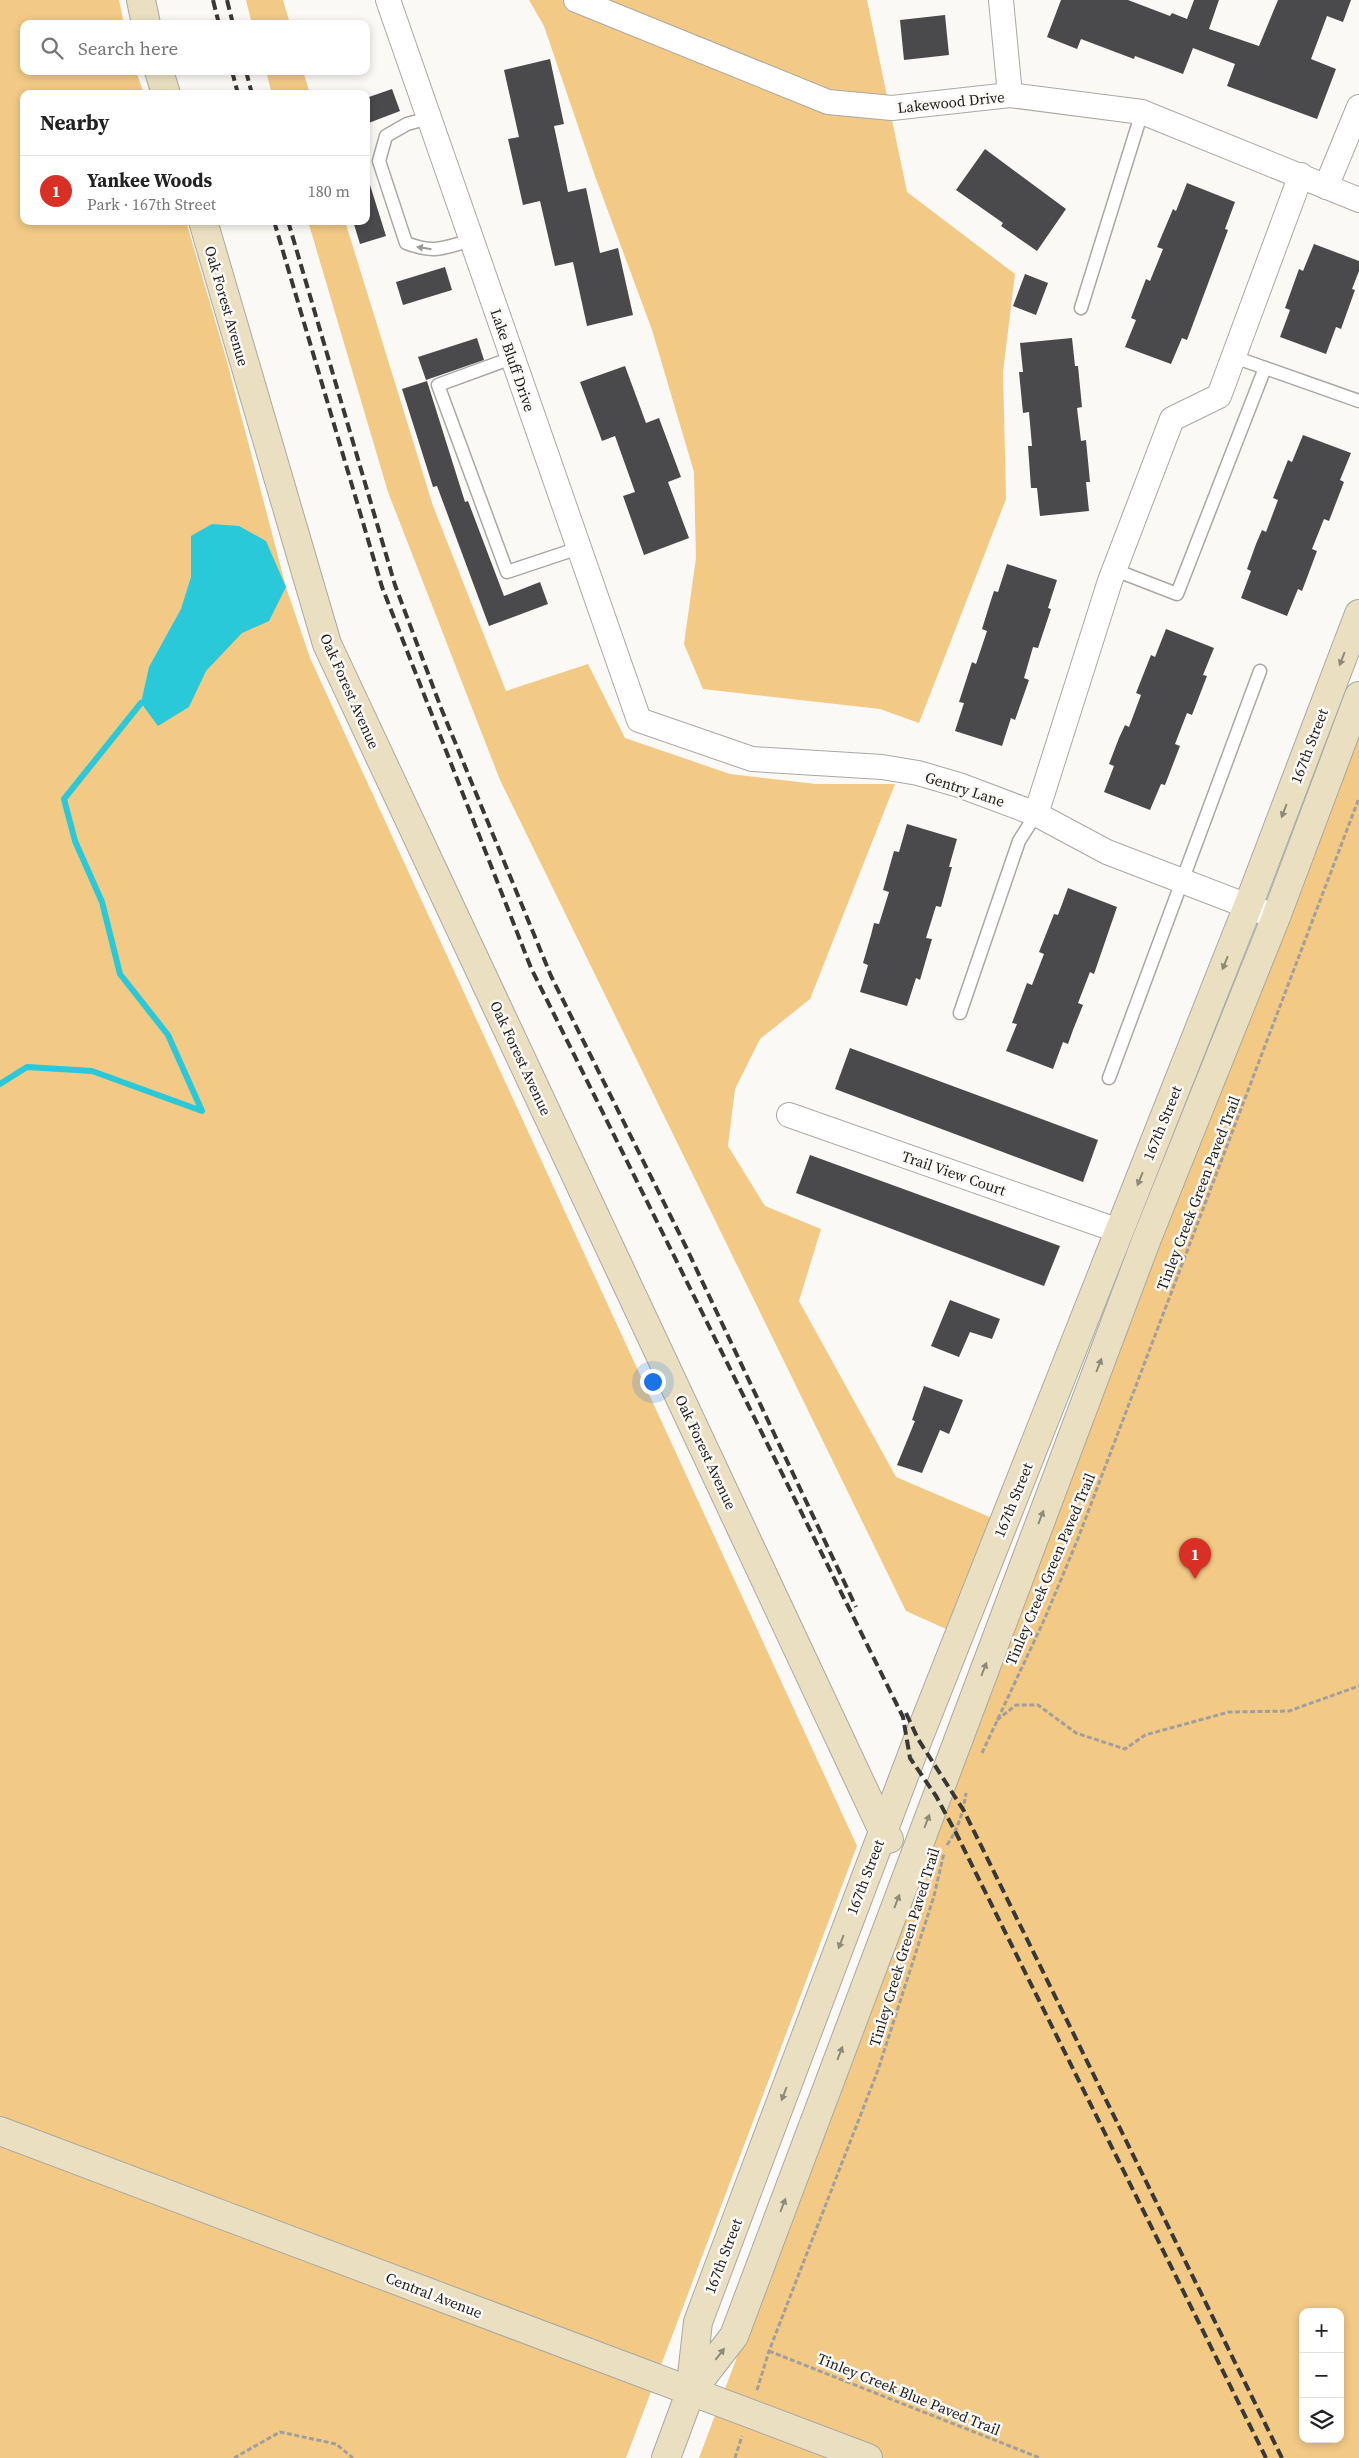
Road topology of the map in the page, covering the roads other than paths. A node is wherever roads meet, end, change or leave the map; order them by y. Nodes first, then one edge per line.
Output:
1 (141, 0) edge
2 (388, 0) edge
3 (576, 0) edge
4 (1001, 0) edge
5 (145, 20) edge
6 (160, 75) edge
7 (165, 90) edge
8 (1010, 95) junction
9 (1359, 107) edge
10 (1142, 112) junction
11 (429, 118) junction
12 (1301, 175) junction
13 (1326, 187) junction
14 (1359, 200) edge
15 (204, 225) edge
16 (472, 240) junction
17 (1081, 308) dead end
18 (512, 358) junction
19 (1234, 358) junction
20 (1265, 368) junction
21 (1359, 401) edge
22 (579, 548) junction
23 (1115, 570) junction
24 (1359, 614) edge
25 (1260, 671) dead end
26 (1359, 696) edge
27 (639, 720) joint
28 (1036, 814) junction
29 (1182, 882) junction
30 (1248, 906) junction
31 (1276, 917) junction
32 (960, 1013) dead end
33 (1109, 1078) dead end
34 (789, 1115) dead end
35 (1119, 1231) junction
36 (883, 1831) junction
37 (910, 1866) junction
38 (1, 2133) edge
39 (690, 2393) junction
40 (666, 2458) edge
41 (868, 2458) edge

1 - 5 main road
2 - 11 street, Lake Bluff Drive
3 - 8 street, Lakewood Drive
4 - 8 street
6 - 7 main road
8 - 10 street, Lakewood Drive
9 - 13 street
10 - 12 street, Lakewood Drive
10 - 17 lane
11 - 16 street, Lake Bluff Drive
16 -> 11 lane
12 - 13 street, Lakewood Drive
12 - 19 street
13 - 14 street, Lakewood Drive
15 - 36 main road, Oak Forest Avenue
16 - 18 street, Lake Bluff Drive
18 - 22 street, Lake Bluff Drive
18 - 22 lane
19 - 20 lane
19 - 23 street
20 - 21 lane
20 - 23 lane
22 - 27 street, Lake Bluff Drive
23 - 28 street
24 -> 30 main road, 167th Street
25 - 29 lane
26 - 31 main road, 167th Street
27 - 28 street, Gentry Lane
28 - 29 street, Gentry Lane
28 - 32 lane
29 - 30 street, Gentry Lane
29 - 33 lane
30 - 31 street, Gentry Lane
30 -> 35 main road, 167th Street
37 -> 31 main road, 167th Street
34 - 35 street, Trail View Court
35 - 36 main road, 167th Street
36 - 37 main road, Oak Forest Avenue
36 -> 39 main road, 167th Street
39 -> 37 main road, 167th Street
38 - 39 main road, Central Avenue
39 - 40 main road, 167th Street
39 - 41 main road, Central Avenue

